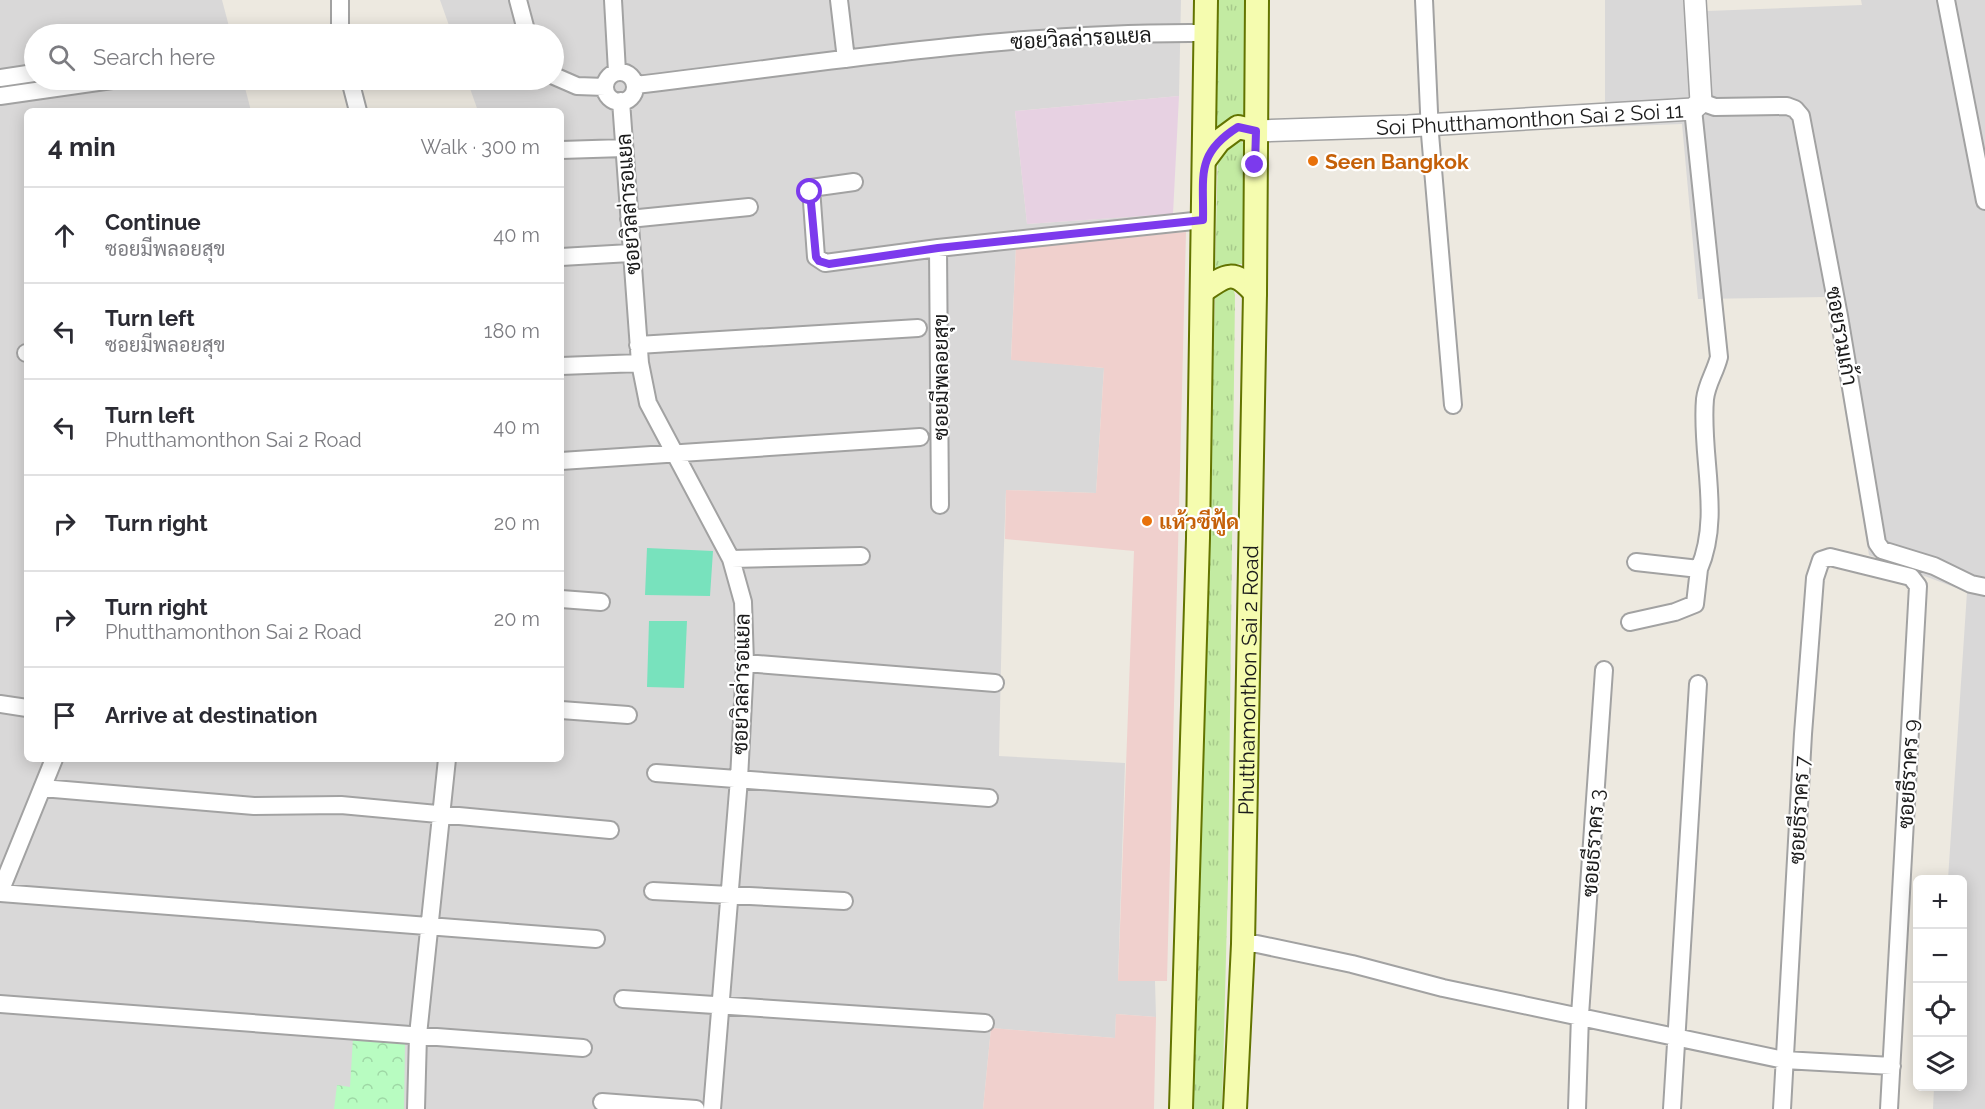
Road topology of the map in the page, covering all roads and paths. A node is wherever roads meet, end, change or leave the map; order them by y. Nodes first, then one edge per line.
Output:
1 (340, 0) edge
2 (518, 0) edge
3 (613, 0) edge
4 (839, 0) edge
5 (1206, 0) edge
6 (1257, 0) edge
7 (1424, 0) edge
8 (1695, 0) edge
9 (1946, 0) edge
10 (340, 24) edge
11 (524, 24) edge
12 (1206, 33) junction
13 (846, 59) junction
14 (617, 72) junction
15 (24, 74) edge
16 (7, 76) edge
17 (564, 80) edge
18 (634, 85) junction
19 (605, 87) junction
20 (40, 90) edge
21 (353, 90) edge
22 (18, 93) junction
23 (0, 96) edge
24 (621, 101) junction
25 (1696, 106) junction
26 (357, 108) edge
27 (1430, 125) junction
28 (1256, 131) junction
29 (624, 148) junction
30 (564, 150) edge
31 (1204, 161) junction
32 (854, 182) dead end
33 (1985, 201) edge
34 (748, 207) dead end
35 (629, 219) junction
36 (1203, 220) junction
37 (938, 248) junction
38 (630, 253) junction
39 (564, 257) edge
40 (1203, 291) junction
41 (1255, 293) junction
42 (918, 327) dead end
43 (638, 345) junction
44 (639, 363) junction
45 (564, 366) edge
46 (1453, 405) dead end
47 (921, 437) dead end
48 (672, 453) junction
49 (564, 461) edge
50 (940, 505) dead end
51 (861, 556) dead end
52 (731, 559) junction
53 (1821, 560) joint
54 (1636, 562) dead end
55 (1699, 569) junction
56 (1985, 586) edge
57 (564, 600) edge
58 (601, 602) dead end
59 (1630, 622) dead end
60 (745, 663) junction
61 (1604, 670) dead end
62 (995, 683) dead end
63 (1698, 684) dead end
64 (0, 704) edge
65 (24, 708) edge
66 (564, 710) edge
67 (628, 715) dead end
68 (53, 762) edge
69 (447, 762) edge
70 (656, 773) dead end
71 (739, 779) junction
72 (42, 788) junction
73 (989, 798) dead end
74 (440, 815) junction
75 (610, 830) dead end
76 (653, 891) dead end
77 (0, 893) edge
78 (730, 896) junction
79 (844, 901) dead end
80 (428, 924) junction
81 (596, 939) dead end
82 (1243, 944) junction
83 (623, 999) dead end
84 (0, 1004) edge
85 (722, 1004) junction
86 (1580, 1015) junction
87 (985, 1023) dead end
88 (418, 1035) junction
89 (1677, 1036) junction
90 (583, 1048) dead end
91 (1784, 1060) junction
92 (1892, 1066) junction
93 (602, 1102) dead end
94 (416, 1109) edge
95 (696, 1109) edge
96 (712, 1109) edge
97 (1181, 1109) edge
98 (1235, 1109) edge
99 (1576, 1109) edge
100 (1672, 1109) edge
101 (1782, 1109) edge
102 (1889, 1109) edge

1 - 10 street
2 - 11 street
3 - 14 street
4 - 13 street
5 - 12 main road
6 - 28 main road, Phutthamonthon Sai 2 Road
7 - 27 street
8 - 25 street, Soi Phutthamonthon Sai 2 Soi 11
9 - 33 street
12 - 13 street, ซอยวิลล่ารอแยล
12 - 31 main road
13 - 18 street, ซอยวิลล่ารอแยล
14 - 18 street
14 - 19 street
15 - 16 street
16 - 22 street
17 - 19 street
18 - 24 street
19 - 24 street
20 - 22 street
21 - 26 street
22 - 23 street
24 - 29 street, ซอยวิลล่ารอแยล
25 - 27 street, Soi Phutthamonthon Sai 2 Soi 11
25 - 55 street
25 - 56 street, ซอยรวมเก้า
27 - 28 street, Soi Phutthamonthon Sai 2 Soi 11
27 - 46 street
28 - 31 main road
28 - 41 main road, Phutthamonthon Sai 2 Road
29 - 30 street
29 - 35 street, ซอยวิลล่ารอแยล
31 - 36 main road
32 - 37 street
34 - 35 street
35 - 38 street, ซอยวิลล่ารอแยล
36 - 37 street
36 - 40 main road
37 - 50 street, ซอยมีพลอยสุข
38 - 39 street
38 - 43 street, ซอยวิลล่ารอแยล
40 - 41 main road
40 - 97 main road
41 - 82 main road, Phutthamonthon Sai 2 Road
42 - 43 street
43 - 44 street, ซอยวิลล่ารอแยล
44 - 45 street
44 - 48 street, ซอยวิลล่ารอแยล
47 - 48 street
48 - 49 street
48 - 52 street, ซอยวิลล่ารอแยล
51 - 52 street
52 - 60 street, ซอยวิลล่ารอแยล
53 - 91 street, ซอยธีราคร 7
53 - 92 street, ซอยธีราคร 9
54 - 55 street
55 - 59 street
57 - 58 street
60 - 62 street
60 - 71 street, ซอยวิลล่ารอแยล
61 - 86 street, ซอยธีราคร 3
63 - 89 street
64 - 65 street
66 - 67 street
68 - 72 street
69 - 74 street
70 - 71 street
71 - 73 street
71 - 78 street, ซอยวิลล่ารอแยล
72 - 74 street
72 - 77 street
74 - 75 street
74 - 80 street
76 - 78 street
77 - 80 street
78 - 79 street
78 - 85 street, ซอยวิลล่ารอแยล
80 - 81 street
80 - 88 street
82 - 86 street
82 - 98 main road, Phutthamonthon Sai 2 Road
83 - 85 street
84 - 88 street
85 - 87 street
85 - 96 street, ซอยวิลล่ารอแยล
86 - 89 street
86 - 99 street, ซอยธีราคร 3
88 - 90 street
88 - 94 street
89 - 91 street
89 - 100 street
91 - 92 street
91 - 101 street, ซอยธีราคร 7
92 - 102 street, ซอยธีราคร 9
93 - 95 street

